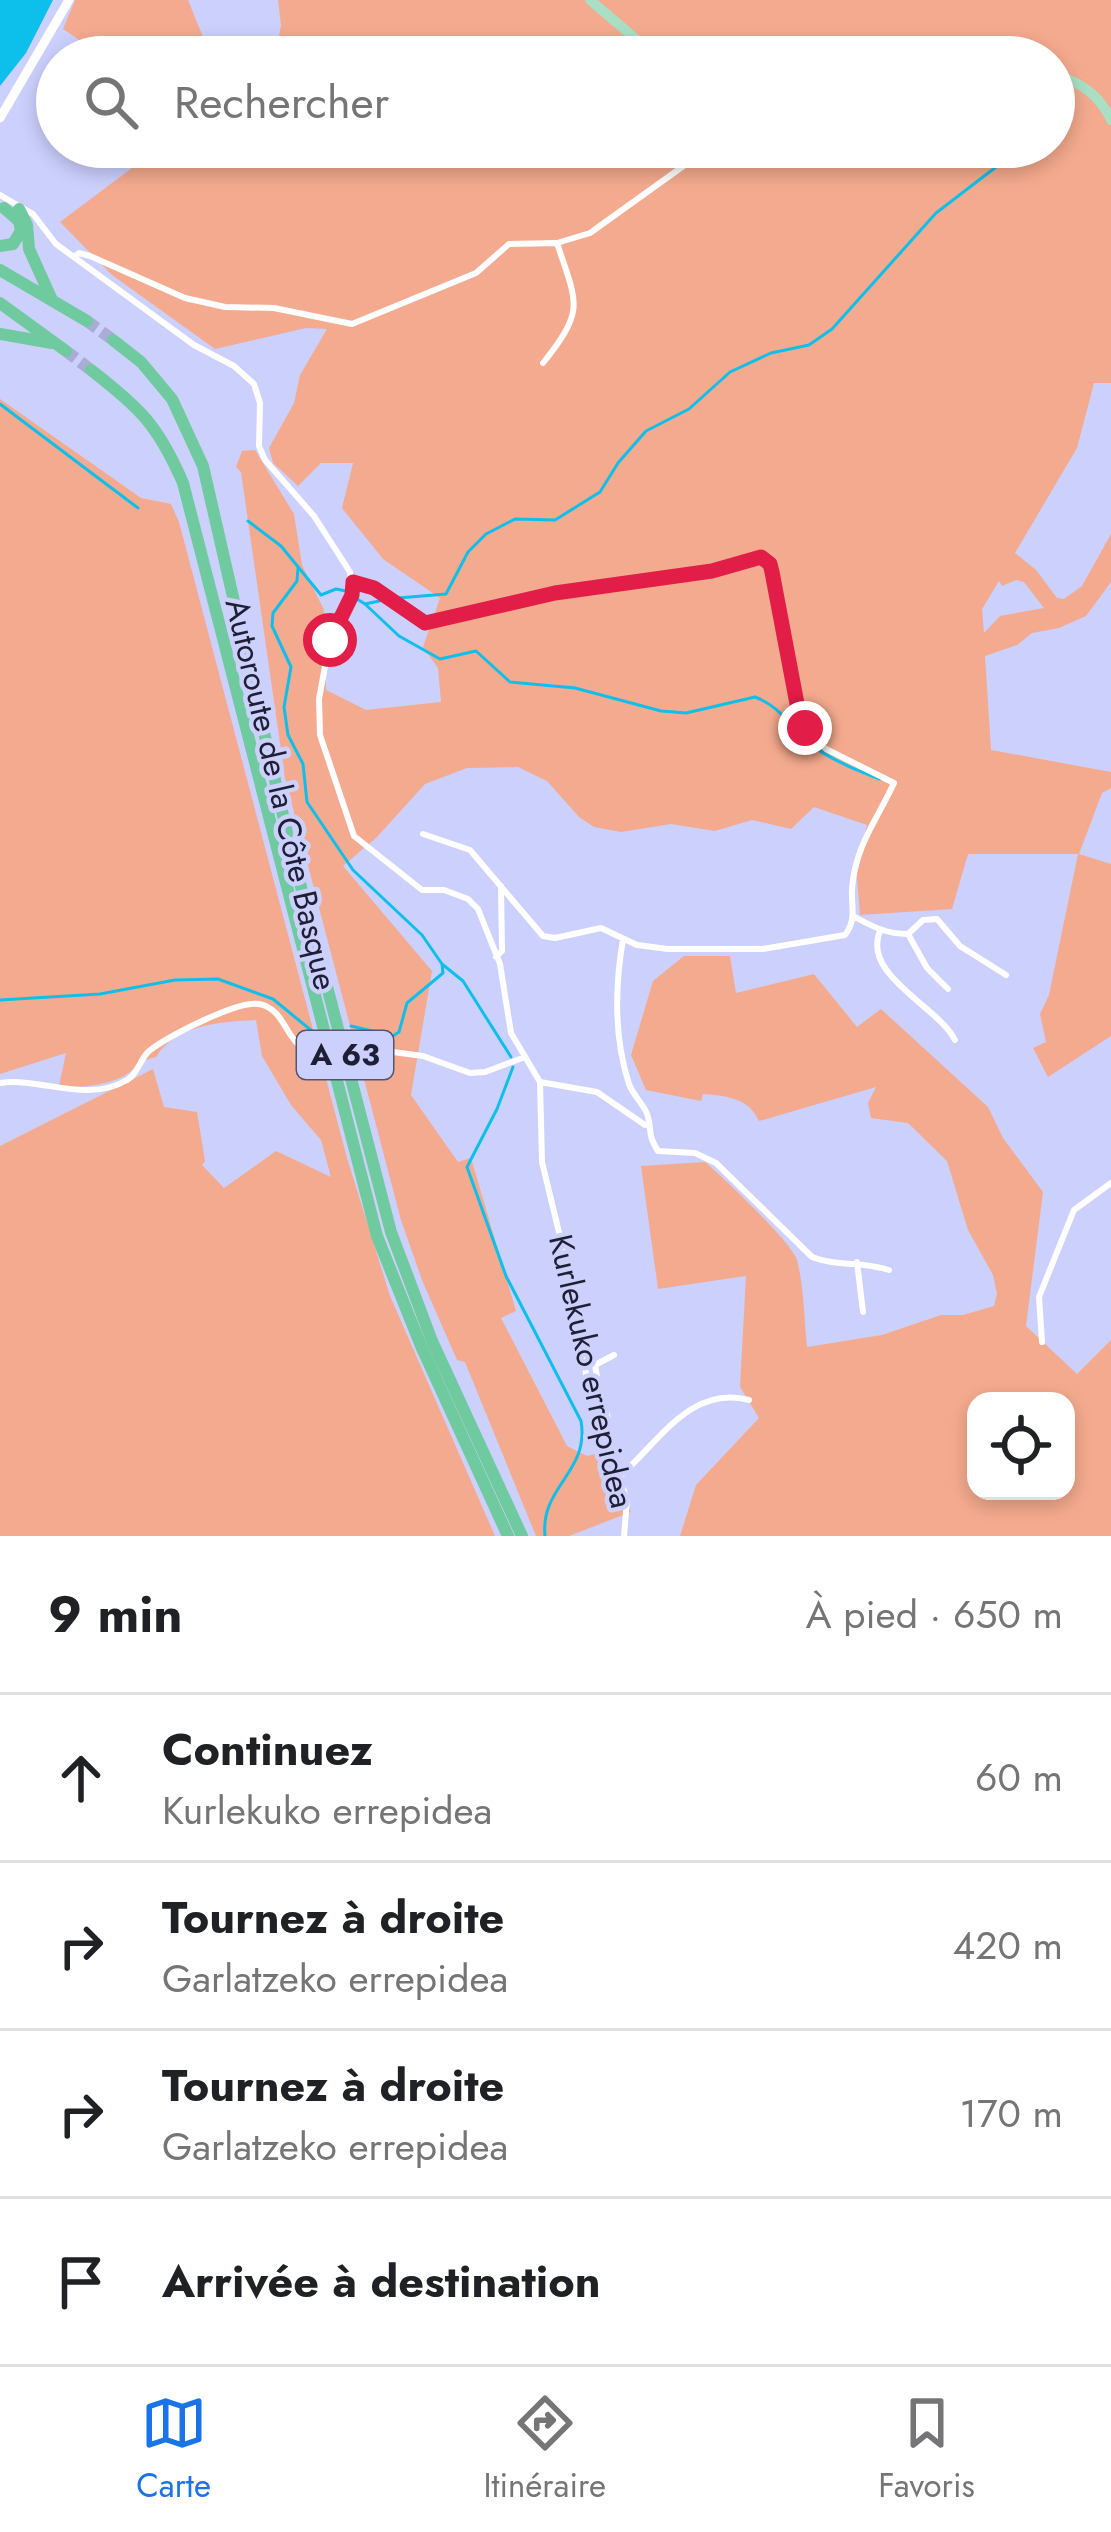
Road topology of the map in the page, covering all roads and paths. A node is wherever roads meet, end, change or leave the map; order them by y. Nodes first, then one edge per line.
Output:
1 (69, 0) edge
2 (590, 0) edge
3 (48, 36) edge
4 (634, 36) edge
5 (36, 56) edge
6 (1075, 83) edge
7 (0, 118) edge
8 (1111, 120) edge
9 (681, 168) edge
10 (9, 206) edge
11 (557, 243) junction
12 (0, 247) edge
13 (74, 256) junction
14 (0, 270) edge
15 (52, 301) junction
16 (0, 304) edge
17 (87, 321) tunnel mouth
18 (0, 334) edge
19 (113, 340) tunnel mouth
20 (543, 363) dead end
21 (92, 370) tunnel mouth
22 (353, 582) junction
23 (423, 834) dead end
24 (501, 886) junction
25 (854, 917) junction
26 (880, 931) junction
27 (908, 934) junction
28 (623, 940) junction
29 (496, 957) junction
30 (1006, 975) dead end
31 (948, 989) dead end
32 (352, 1040) dead end
33 (955, 1040) dead end
34 (311, 1051) dead end
35 (525, 1057) junction
36 (540, 1082) junction
37 (0, 1083) edge
38 (646, 1126) junction
39 (1111, 1183) edge
40 (857, 1262) junction
41 (889, 1270) dead end
42 (863, 1312) dead end
43 (1042, 1342) dead end
44 (614, 1355) dead end
45 (594, 1390) junction
46 (749, 1400) dead end
47 (608, 1418) dead end
48 (621, 1475) junction
49 (508, 1536) edge
50 (522, 1536) edge
51 (624, 1536) edge

1 - 3 main road
2 - 4 main road
5 - 7 main road
6 - 8 main road
9 - 11 street
10 - 12 highway
10 - 13 street
10 - 15 highway
11 - 13 street
11 - 20 street
13 - 22 street
14 - 15 highway
15 - 17 highway
16 - 18 highway
19 - 50 highway, Autoroute de la Côte Basque / A 63
21 - 49 highway, Autoroute de la Côte Basque / A 63
22 - 25 street
22 - 29 street, Kurlekuko errepidea
23 - 24 street
24 - 28 street
24 - 29 street
25 - 26 street
25 - 28 street
26 - 27 street
26 - 33 street
27 - 30 street
27 - 31 street
28 - 38 street
29 - 35 street, Kurlekuko errepidea
32 - 35 street
34 - 37 street
35 - 36 street, Kurlekuko errepidea
36 - 38 street
36 - 45 street, Kurlekuko errepidea
38 - 40 street
39 - 43 street
40 - 41 street
40 - 42 street
44 - 45 street
45 - 47 street
45 - 48 street, Kurlekuko errepidea
46 - 48 street
48 - 51 street, Kurlekuko errepidea

